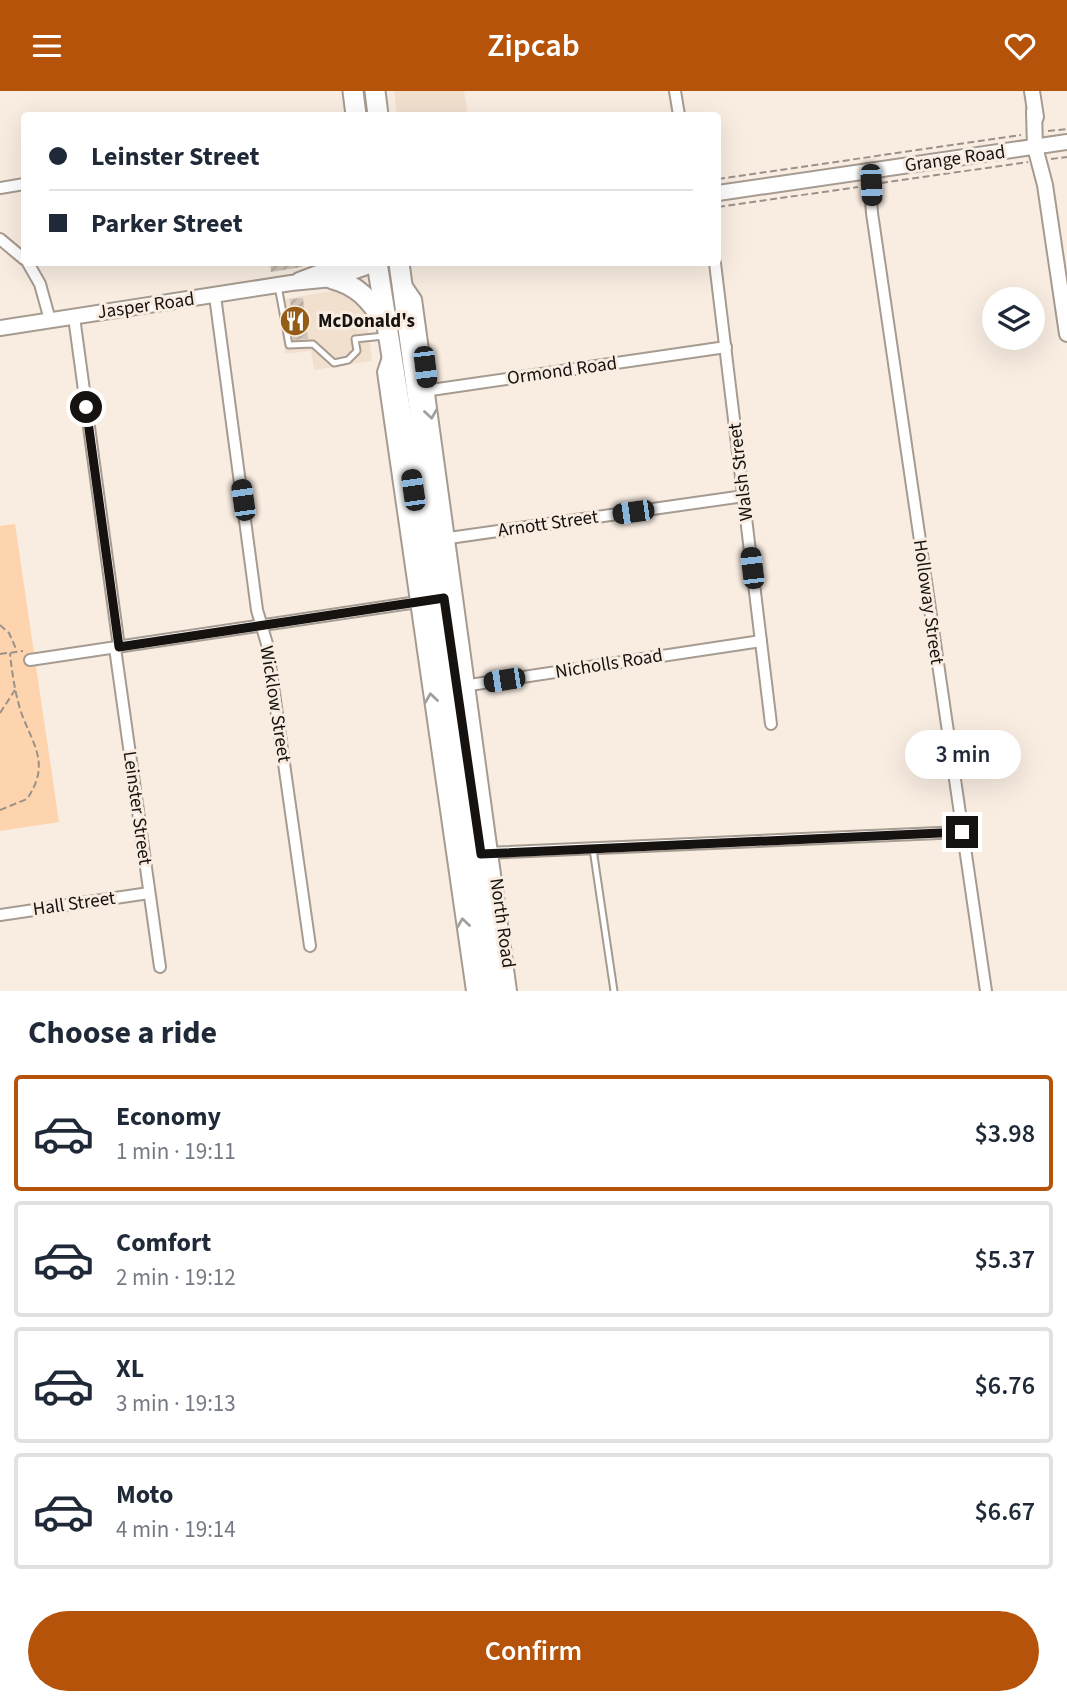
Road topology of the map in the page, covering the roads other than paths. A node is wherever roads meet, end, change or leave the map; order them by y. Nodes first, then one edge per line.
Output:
1 (353, 91) edge
2 (375, 91) edge
3 (676, 91) edge
4 (1032, 91) edge
5 (356, 112) edge
6 (378, 112) edge
7 (679, 112) edge
8 (1067, 142) edge
9 (1039, 147) junction
10 (867, 178) junction
11 (21, 184) edge
12 (0, 188) edge
13 (721, 193) edge
14 (0, 239) edge
15 (21, 257) edge
16 (29, 266) edge
17 (363, 266) edge
18 (378, 266) edge
19 (715, 266) edge
20 (400, 270) edge
21 (339, 271) edge
22 (284, 285) junction
23 (215, 296) junction
24 (74, 317) junction
25 (50, 320) junction
26 (0, 328) edge
27 (389, 334) junction
28 (1067, 334) edge
29 (726, 348) junction
30 (414, 392) junction
31 (744, 496) junction
32 (442, 539) junction
33 (430, 600) junction
34 (261, 626) junction
35 (761, 641) junction
36 (117, 647) junction
37 (32, 660) road end
38 (463, 686) junction
39 (771, 724) dead end
40 (962, 832) junction
41 (593, 849) junction
42 (479, 854) junction
43 (149, 893) junction
44 (0, 915) edge
45 (310, 946) dead end
46 (160, 967) dead end
47 (472, 991) edge
48 (484, 991) edge
49 (500, 991) edge
50 (511, 991) edge
51 (614, 991) edge
52 (986, 991) edge

1 - 5 highway
2 - 6 highway
3 - 7 street
4 - 9 main road
8 - 9 main road, Grange Road
9 - 10 main road, Grange Road
9 - 28 main road
10 - 13 main road, Grange Road
10 - 40 street, Holloway Street
11 - 12 street
14 - 15 street
16 - 25 street
17 - 21 main road, Jasper Road
18 - 27 highway, North Road
19 - 29 street, Walsh Street
20 - 30 highway, North Road
21 - 22 main road, Jasper Road
21 - 27 highway
22 - 23 main road, Jasper Road
22 - 27 lane
23 - 24 main road, Jasper Road
23 - 34 street, Wicklow Street
24 - 25 main road, Jasper Road
24 - 36 street, Leinster Street
25 - 26 main road, Jasper Road
27 - 30 highway, North Road
27 - 33 street, North Road
29 - 30 street, Ormond Road
29 - 31 street, Walsh Street
30 -> 32 highway, North Road
30 - 33 highway, North Road
31 - 32 street, Arnott Street
31 - 35 street, Walsh Street
32 - 33 highway, North Road
32 - 38 street, North Road
33 - 34 street
33 - 38 highway, North Road
33 - 42 highway, North Road
47 -> 33 street, North Road
34 - 36 street
34 - 45 street, Wicklow Street
35 - 38 street, Nicholls Road
35 - 39 street, Walsh Street
36 - 37 street
36 - 43 street, Leinster Street
38 - 42 highway, North Road
40 - 41 street
40 - 52 street, Holloway Street
41 - 42 street
41 - 51 lane
42 - 48 highway, North Road
42 - 49 highway, North Road
42 - 50 street, North Road
43 - 44 street, Hall Street
43 - 46 street, Leinster Street

